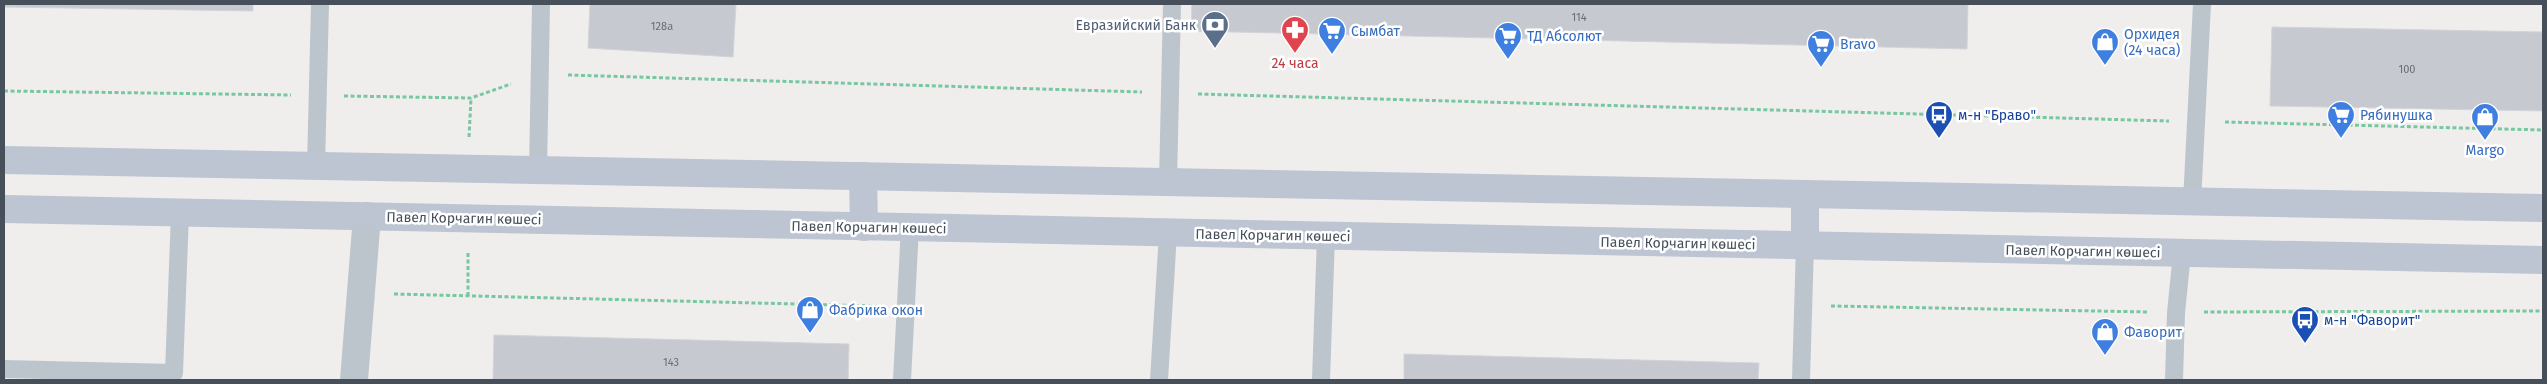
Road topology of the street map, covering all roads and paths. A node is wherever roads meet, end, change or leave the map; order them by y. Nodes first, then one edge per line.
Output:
1 (320, 4) edge
2 (540, 4) edge
3 (1172, 4) edge
4 (2202, 4) edge
5 (4, 91) edge
6 (318, 95) junction
7 (471, 98) dead end
8 (1897, 114) dead end
9 (2195, 121) junction
10 (2543, 130) edge
11 (4, 160) edge
12 (316, 166) junction
13 (538, 171) junction
14 (864, 176) junction
15 (1168, 182) junction
16 (1805, 194) junction
17 (2192, 202) junction
18 (2543, 208) edge
19 (4, 209) edge
20 (180, 213) junction
21 (367, 216) junction
22 (864, 227) junction
23 (910, 227) junction
24 (1168, 233) junction
25 (1326, 236) junction
26 (1805, 245) junction
27 (2182, 253) junction
28 (2543, 260) edge
29 (361, 294) junction
30 (906, 307) junction
31 (4, 369) edge
32 (354, 380) edge
33 (902, 380) edge
34 (1159, 380) edge
35 (1321, 380) edge
36 (1801, 380) edge
37 (2174, 380) edge

1 - 6 lane
2 - 13 lane
3 - 15 lane
4 - 9 lane
5 - 6 path
6 - 7 path
6 - 12 lane
8 - 9 path
9 - 10 path
9 - 17 lane
11 - 12 street
12 - 13 street
13 - 14 street
14 - 15 street
14 - 22 street
15 - 16 street
16 - 17 street
16 - 26 street
17 - 18 street
19 - 20 street, Павел Корчагин көшесі
20 - 21 street, Павел Корчагин көшесі
20 - 31 lane
21 - 22 street, Павел Корчагин көшесі
21 - 29 street
22 - 23 street, Павел Корчагин көшесі
23 - 24 street, Павел Корчагин көшесі
23 - 30 lane
24 - 25 street, Павел Корчагин көшесі
24 - 34 lane
25 - 26 street, Павел Корчагин көшесі
25 - 35 lane
26 - 27 street, Павел Корчагин көшесі
26 - 36 lane
27 - 28 street, Павел Корчагин көшесі
27 - 37 lane
29 - 30 path
29 - 32 street
30 - 33 lane

